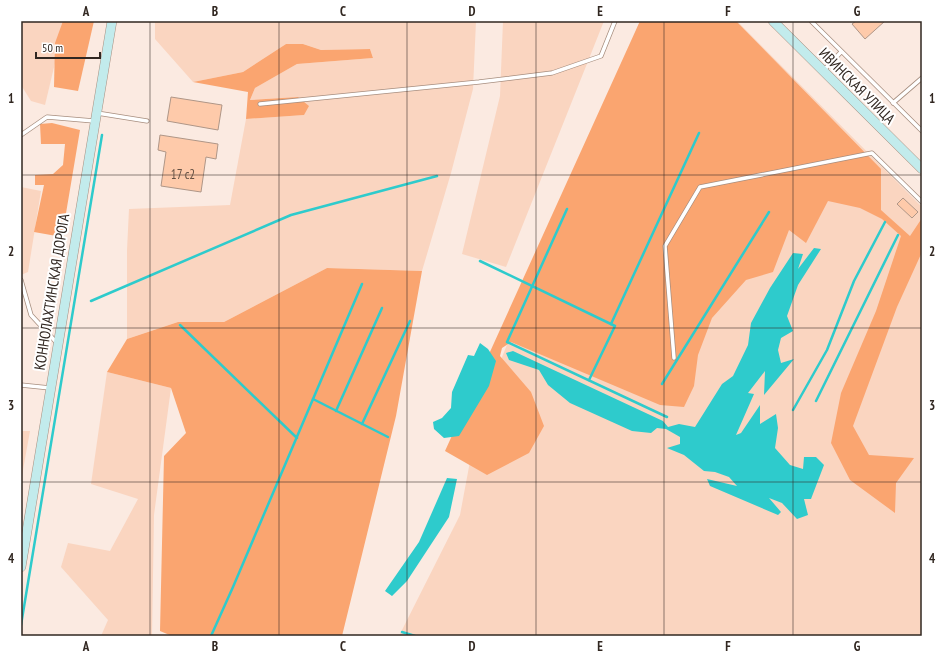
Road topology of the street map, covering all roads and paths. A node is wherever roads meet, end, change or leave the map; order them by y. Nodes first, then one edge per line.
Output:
1 (112, 21) edge
2 (615, 21) edge
3 (773, 21) edge
4 (811, 21) edge
5 (841, 52) junction
6 (822, 72) junction
7 (922, 78) edge
8 (893, 103) junction
9 (260, 104) dead end
10 (95, 117) junction
11 (147, 121) dead end
12 (922, 131) edge
13 (21, 135) edge
14 (922, 170) edge
15 (922, 202) edge
16 (21, 280) edge
17 (58, 344) junction
18 (674, 358) dead end
19 (21, 385) edge
20 (50, 388) junction
21 (24, 536) edge
22 (21, 567) edge

1 - 10 main road, КОННОЛАХТИНСКАЯ ДОРОГА
2 - 9 lane
3 - 6 main road, ИВИНСКАЯ УЛИЦА
4 - 5 lane
5 - 6 lane
5 - 8 lane
6 - 14 main road, ИВИНСКАЯ УЛИЦА
7 - 8 lane
8 - 12 lane
10 - 11 lane
10 - 13 lane
10 - 17 main road, КОННОЛАХТИНСКАЯ ДОРОГА
15 - 18 lane
16 - 17 lane
17 - 20 main road, КОННОЛАХТИНСКАЯ ДОРОГА
19 - 20 lane
20 - 21 main road, КОННОЛАХТИНСКАЯ ДОРОГА
21 - 22 main road, КОННОЛАХТИНСКАЯ ДОРОГА

